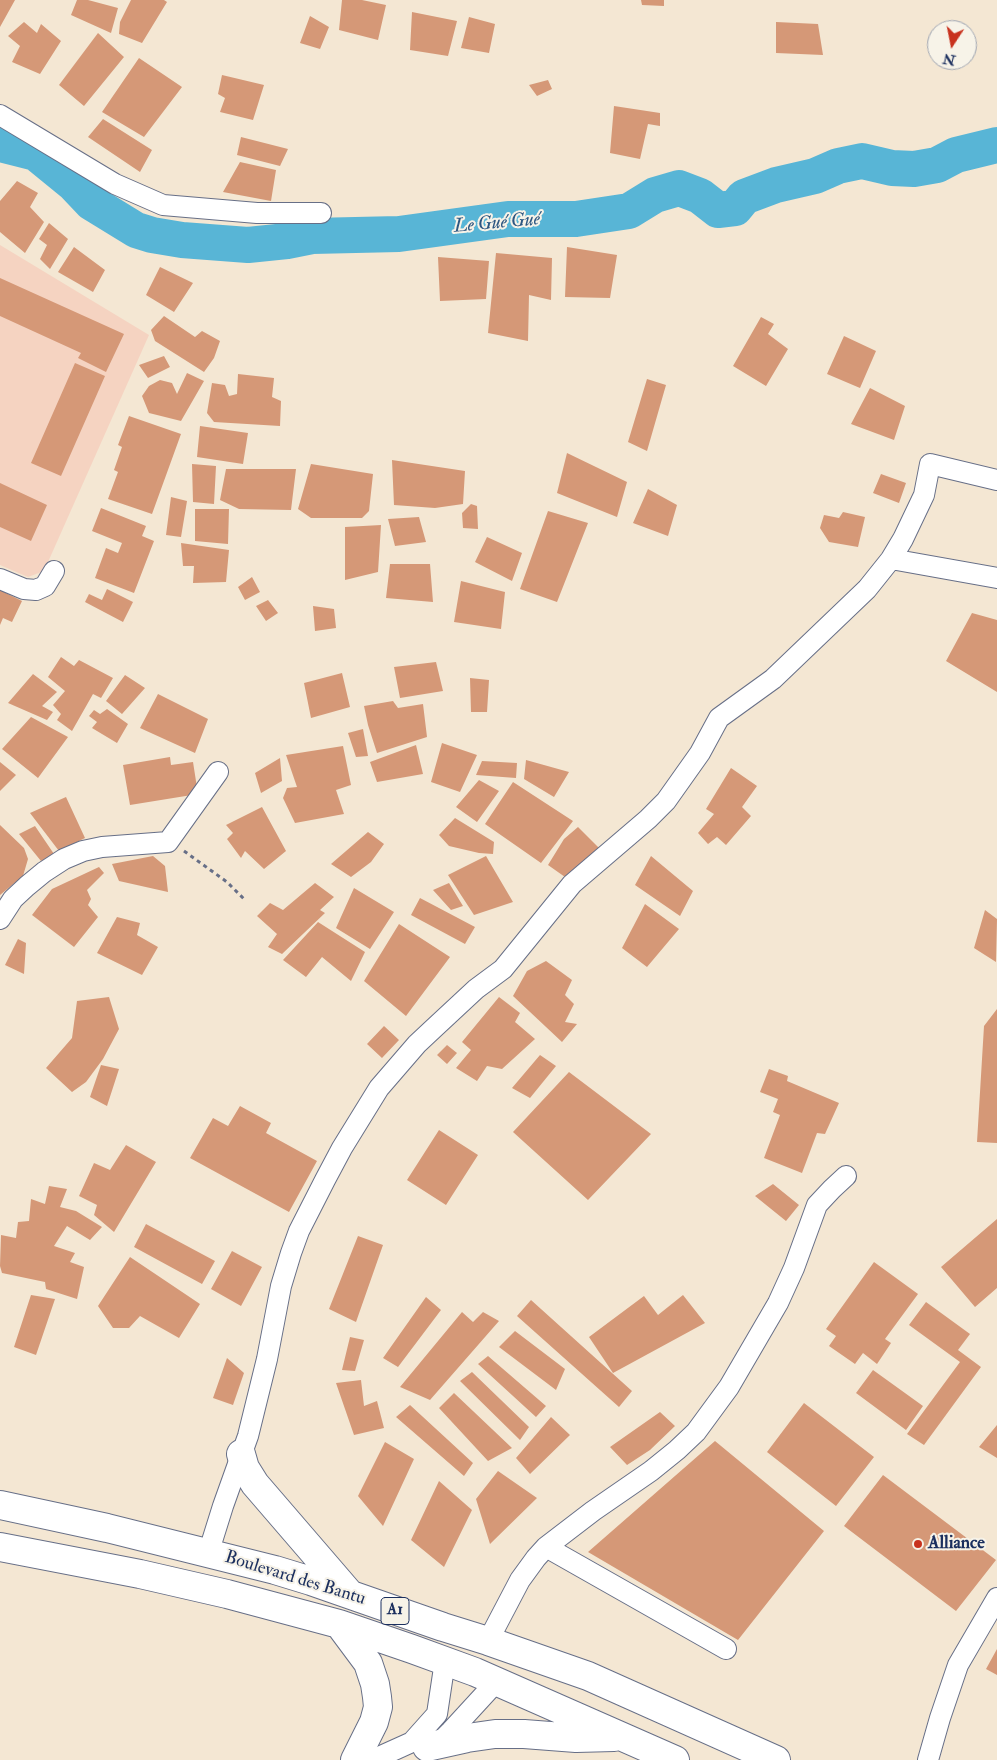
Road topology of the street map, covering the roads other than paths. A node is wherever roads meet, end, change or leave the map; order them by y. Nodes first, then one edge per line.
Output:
1 (0, 115) edge
2 (320, 213) dead end
3 (997, 480) edge
4 (891, 559) junction
5 (54, 571) dead end
6 (997, 578) edge
7 (0, 579) edge
8 (218, 772) dead end
9 (0, 919) edge
10 (846, 1176) dead end
11 (241, 1454) junction
12 (0, 1506) edge
13 (0, 1546) edge
14 (546, 1547) junction
15 (208, 1554) junction
16 (349, 1593) junction
17 (997, 1598) edge
18 (339, 1624) junction
19 (488, 1641) junction
20 (726, 1649) dead end
21 (445, 1661) junction
22 (496, 1682) junction
23 (623, 1737) junction
24 (427, 1748) junction
25 (394, 1751) junction
26 (355, 1760) edge
27 (372, 1760) edge
28 (675, 1760) edge
29 (776, 1760) edge
30 (928, 1760) edge

1 - 2 street
3 - 4 street
4 - 6 street
4 - 11 street
5 - 7 street
8 - 9 street
10 - 14 street
11 - 15 street
11 - 16 highway
12 - 15 highway, Boulevard des Bantu / A1
13 - 18 highway, Boulevard des Bantu / A1
14 - 19 street
14 - 20 street
15 - 16 highway, Boulevard des Bantu / A1
16 - 19 highway, Boulevard des Bantu / A1
17 - 30 street
18 - 21 highway, Boulevard des Bantu / A1
18 - 26 highway
19 - 29 highway, Boulevard des Bantu / A1
21 - 22 highway, Boulevard des Bantu / A1
21 - 25 street
22 - 23 highway, Boulevard des Bantu / A1
22 - 24 street
23 - 24 highway
23 - 28 highway, Boulevard des Bantu / A1
24 - 25 street
25 - 27 street

